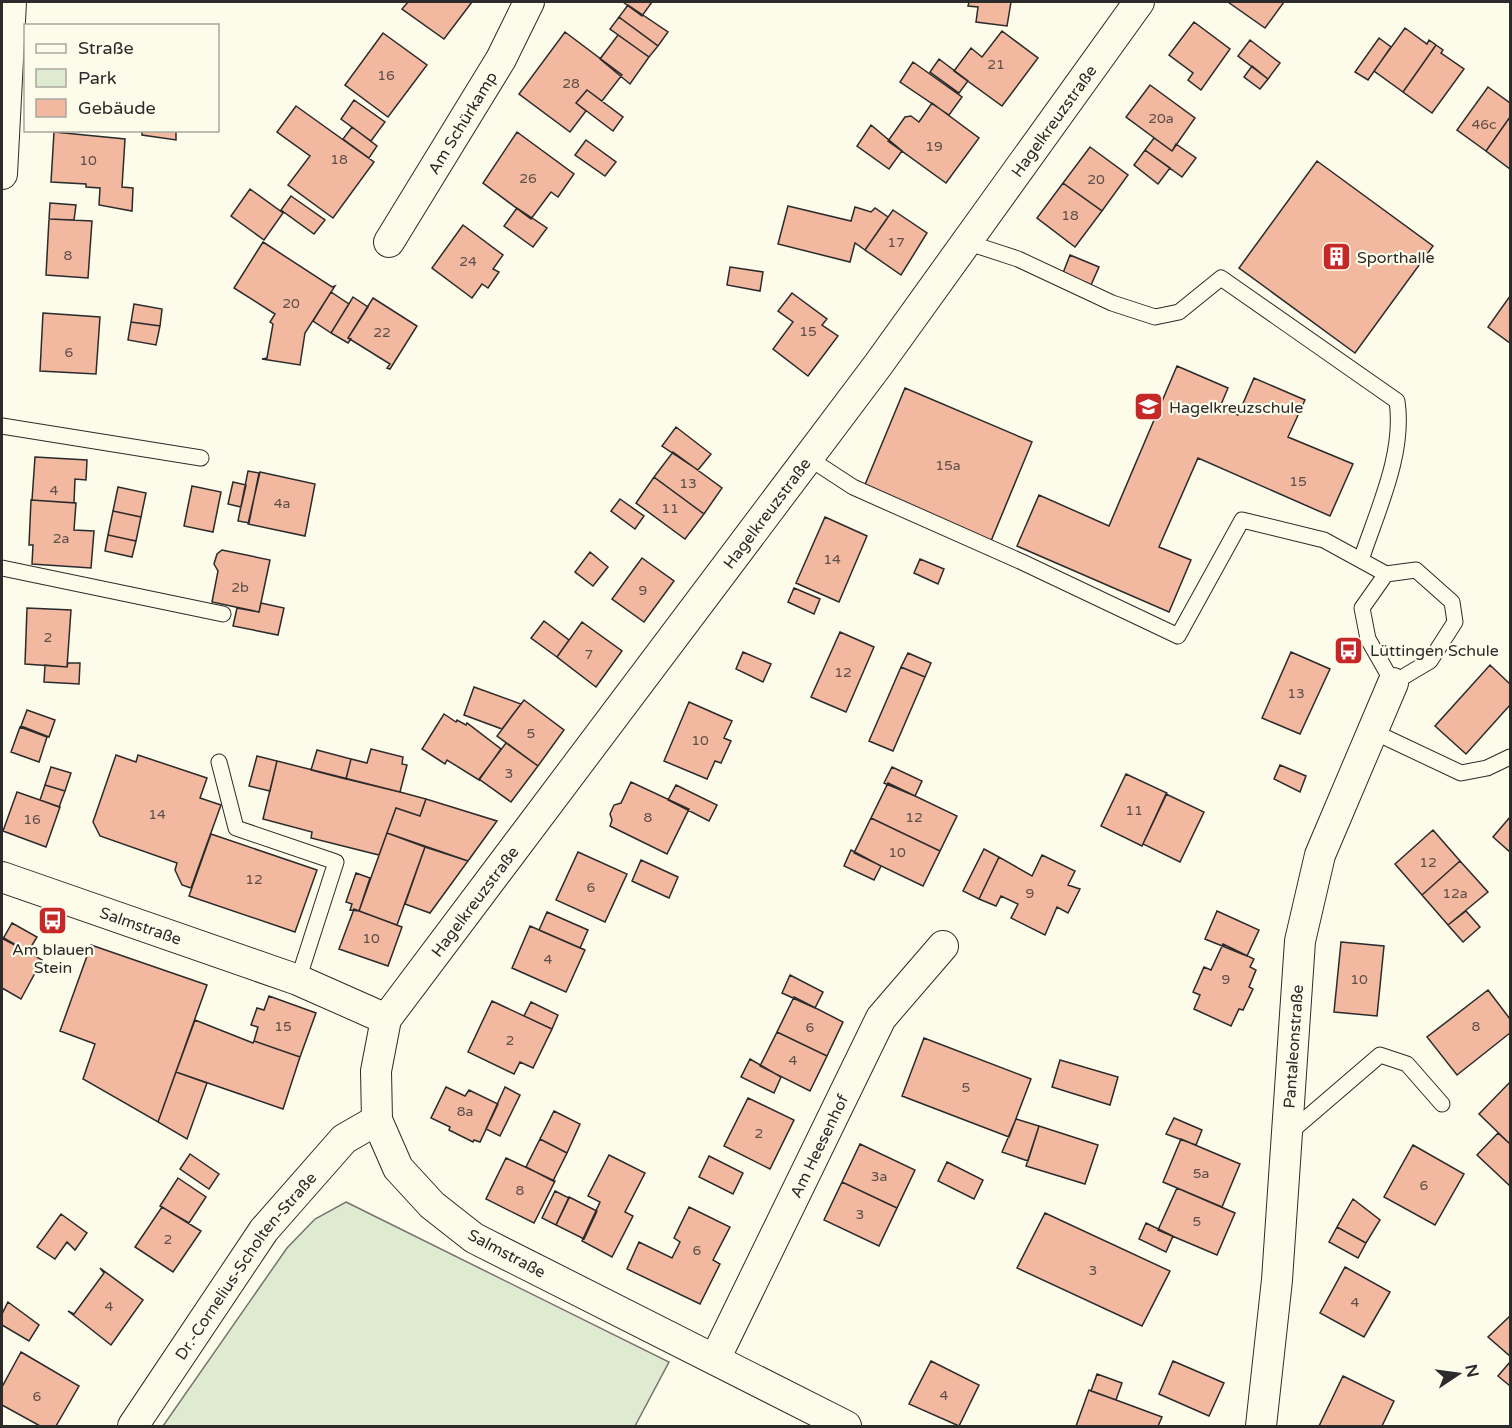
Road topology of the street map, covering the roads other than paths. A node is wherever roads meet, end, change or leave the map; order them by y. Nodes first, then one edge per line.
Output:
1 (11, 2) edge
2 (529, 2) edge
3 (1139, 2) edge
4 (2, 174) edge
5 (389, 242) dead end
6 (966, 242) junction
7 (2, 426) edge
8 (807, 457) junction
9 (201, 458) dead end
10 (1361, 560) junction
11 (2, 568) edge
12 (1386, 574) junction
13 (222, 614) dead end
14 (1393, 683) junction
15 (1372, 731) junction
16 (1510, 757) edge
17 (219, 762) dead end
18 (2, 877) edge
19 (943, 946) dead end
20 (298, 980) junction
21 (386, 1019) junction
22 (1442, 1104) dead end
23 (377, 1120) junction
24 (1286, 1136) junction
25 (715, 1359) junction
26 (133, 1426) edge
27 (846, 1426) edge
28 (1261, 1426) edge

1 - 4 street
2 - 5 street, Am Schürkamp
3 - 6 street, Hagelkreuzstraße
6 - 8 street, Hagelkreuzstraße
6 - 10 lane
7 - 9 lane
8 - 10 lane
8 - 21 street, Hagelkreuzstraße
10 - 12 lane
11 - 13 lane
12 - 14 lane
12 - 14 lane
14 - 15 street, Pantaleonstraße
15 - 16 lane
15 - 24 street, Pantaleonstraße
17 - 20 lane
18 - 20 street, Salmstraße
19 - 25 street, Am Heesenhof
20 - 21 street, Salmstraße
21 - 23 street, Salmstraße
22 - 24 lane
23 - 25 street, Salmstraße
23 - 26 street, Dr.-Cornelius-Scholten-Straße
24 - 28 street, Pantaleonstraße
25 - 27 street, Salmstraße

